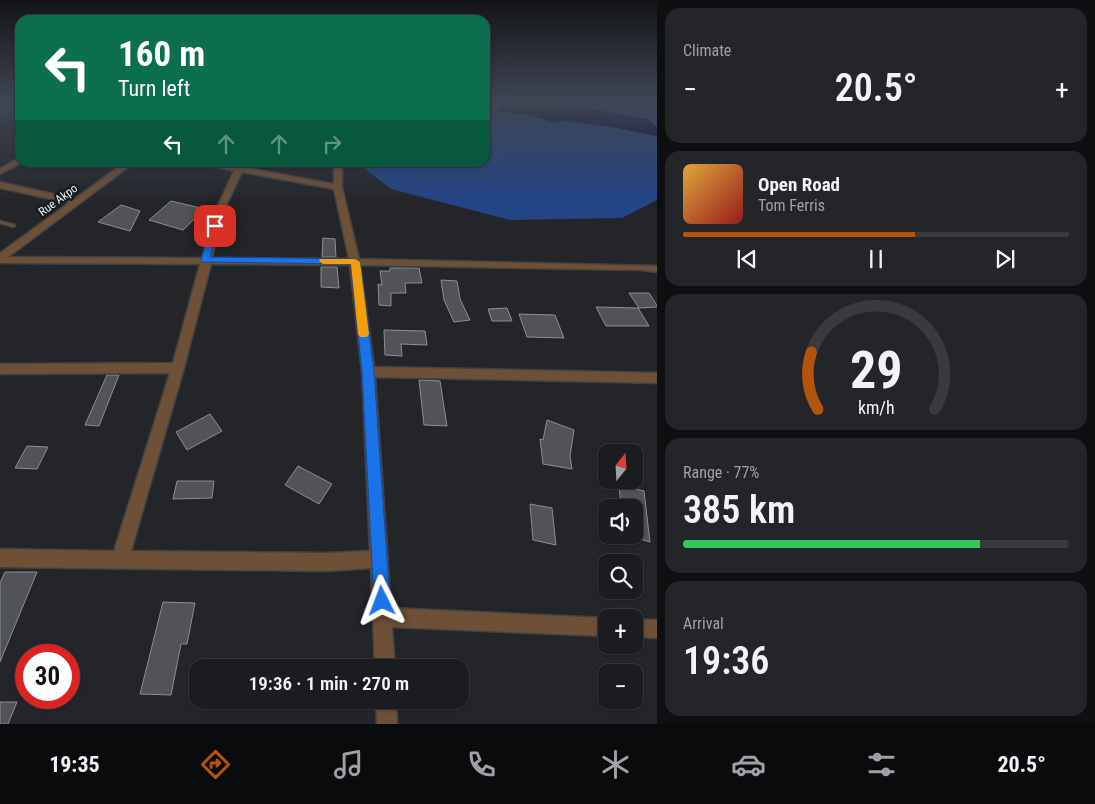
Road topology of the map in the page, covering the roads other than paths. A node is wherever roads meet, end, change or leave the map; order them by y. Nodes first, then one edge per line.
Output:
1 (15, 164) edge
2 (124, 167) edge
3 (228, 167) edge
4 (338, 167) edge
5 (239, 169) junction
6 (0, 172) edge
7 (0, 185) edge
8 (338, 187) junction
9 (77, 202) junction
10 (0, 222) edge
11 (13, 226) dead end
12 (0, 259) edge
13 (205, 260) junction
14 (355, 262) junction
15 (657, 269) edge
16 (178, 368) junction
17 (0, 369) edge
18 (368, 372) junction
19 (657, 378) edge
20 (0, 558) edge
21 (380, 559) junction
22 (120, 560) junction
23 (383, 617) junction
24 (598, 627) edge
25 (643, 628) edge
26 (657, 629) edge
27 (385, 659) edge
28 (386, 709) edge
29 (387, 724) edge

1 - 6 street
2 - 9 street, Rue Akpo
3 - 5 street
4 - 8 street
5 - 8 street
5 - 13 street
7 - 9 street
8 - 14 street
9 - 12 street, Rue Akpo
10 - 11 lane
12 - 13 street
13 - 14 street
13 - 16 street
14 - 15 street
14 - 18 street
16 - 17 street
16 - 22 street
18 - 19 street
18 - 21 street
20 - 22 street
21 - 22 street
21 - 23 street
23 - 24 street
23 - 27 street
25 - 26 street
28 - 29 street

